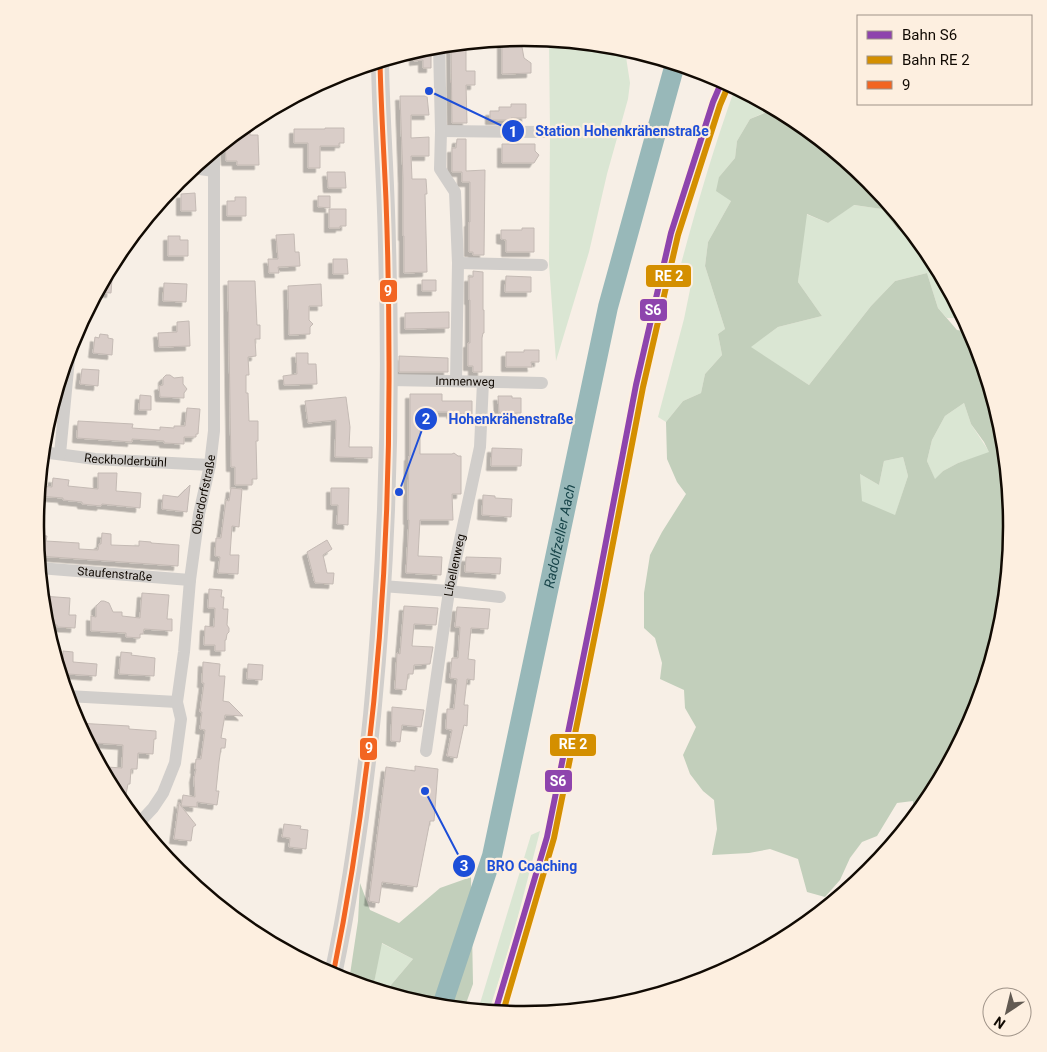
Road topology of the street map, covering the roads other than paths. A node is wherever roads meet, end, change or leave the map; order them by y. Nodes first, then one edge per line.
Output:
1 (439, 54) edge
2 (380, 69) edge
3 (441, 131) junction
4 (544, 132) dead end
5 (214, 159) edge
6 (202, 169) edge
7 (214, 171) junction
8 (458, 263) junction
9 (542, 265) dead end
10 (67, 378) edge
11 (389, 380) junction
12 (456, 381) junction
13 (483, 382) junction
14 (542, 383) dead end
15 (50, 453) edge
16 (60, 454) junction
17 (210, 465) junction
18 (46, 569) edge
19 (190, 580) junction
20 (382, 586) junction
21 (449, 591) junction
22 (500, 597) dead end
23 (75, 696) edge
24 (177, 702) junction
25 (426, 751) dead end
26 (143, 818) edge
27 (334, 966) edge

1 - 3 street
2 - 11 main road
3 - 4 street
3 - 8 street
5 - 7 street, Oberdorfstraße
6 - 7 street
7 - 17 street, Oberdorfstraße
8 - 9 street
8 - 12 street
10 - 16 street
11 - 12 street, Immenweg
11 - 20 main road
12 - 13 street, Immenweg
13 - 14 street, Immenweg
13 - 21 street, Libellenweg
15 - 16 street, Reckholderbühl
16 - 17 street, Reckholderbühl
17 - 19 street, Oberdorfstraße
18 - 19 street, Staufenstraße
19 - 24 street, Oberdorfstraße
20 - 21 street
20 - 27 main road
21 - 22 street
21 - 25 street, Libellenweg
23 - 24 street
24 - 26 street, Oberdorfstraße

